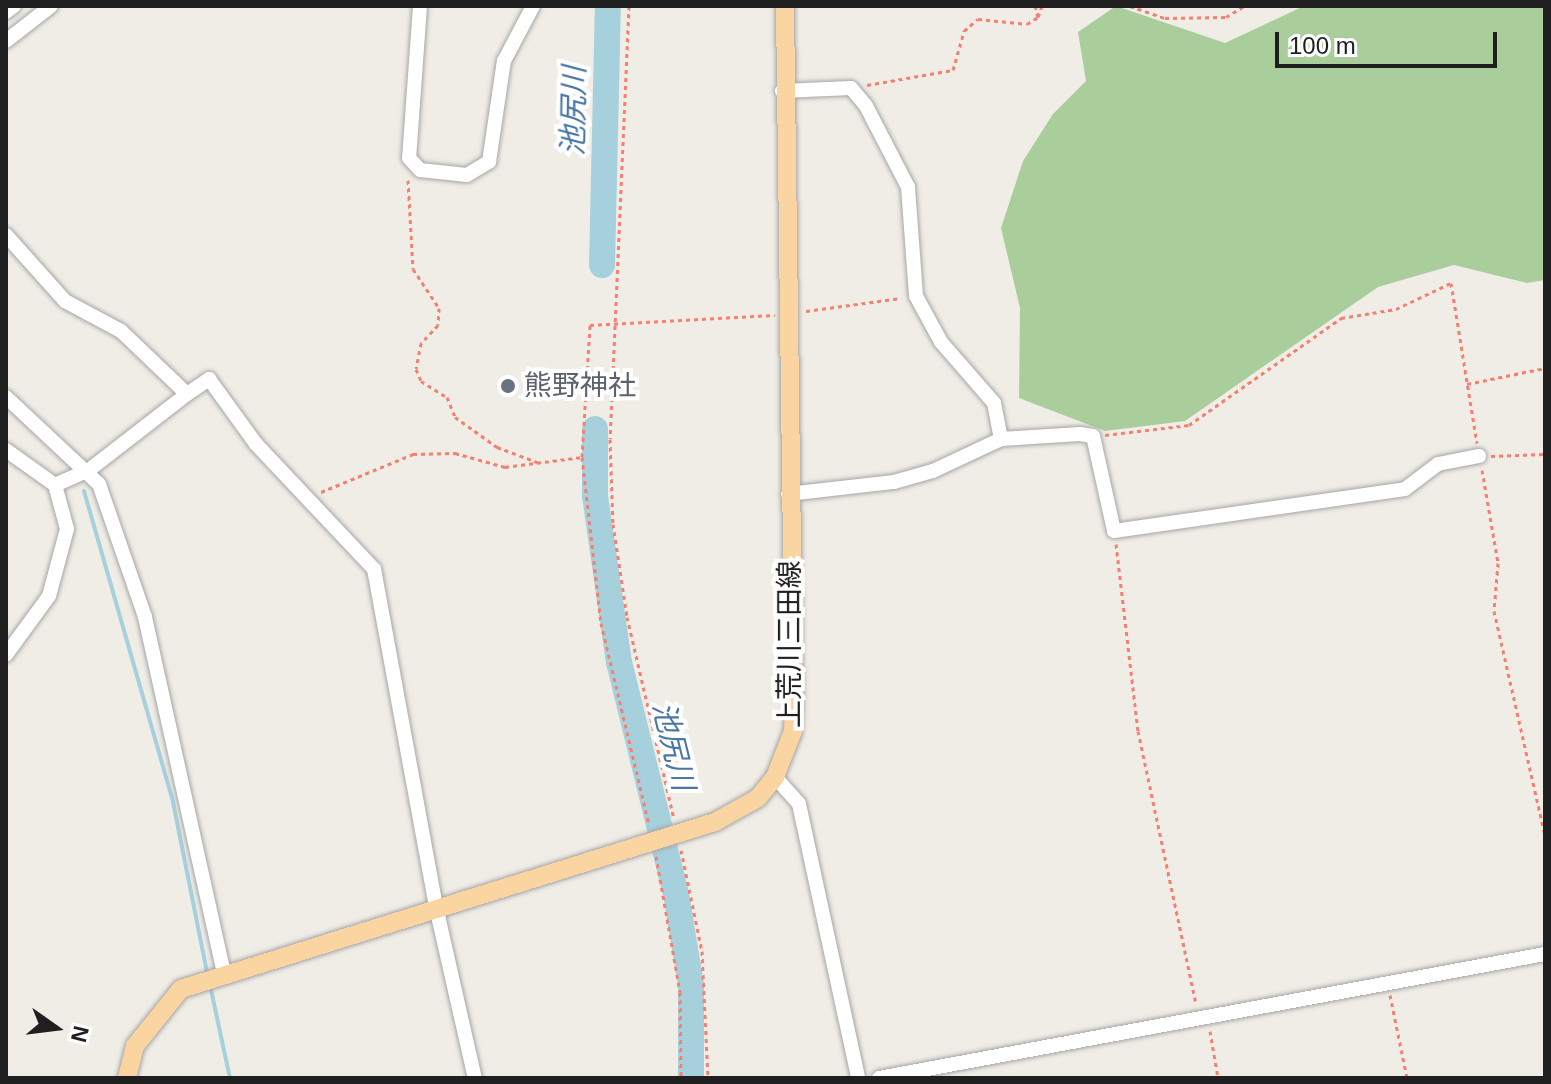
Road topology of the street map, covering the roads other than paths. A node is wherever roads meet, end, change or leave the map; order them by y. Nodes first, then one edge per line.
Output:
1 (14, 6) edge
2 (51, 6) edge
3 (420, 6) edge
4 (533, 6) edge
5 (785, 6) edge
6 (6, 12) edge
7 (6, 41) edge
8 (782, 91) junction
9 (6, 235) edge
10 (187, 394) junction
11 (6, 397) edge
12 (1001, 439) junction
13 (6, 450) edge
14 (1479, 456) road end
15 (89, 470) junction
16 (55, 485) junction
17 (788, 494) junction
18 (6, 655) edge
19 (775, 777) junction
20 (436, 907) junction
21 (1545, 954) edge
22 (224, 974) junction
23 (127, 1078) edge
24 (475, 1078) edge
25 (858, 1078) edge
26 (879, 1078) edge

1 - 6 street
2 - 7 street
3 - 4 street
5 - 8 main road, 上荒川三田線
8 - 12 street
8 - 17 main road, 上荒川三田線
9 - 10 street
10 - 15 street
10 - 20 street
11 - 15 street
12 - 14 street
12 - 17 street
13 - 16 street
15 - 16 street
15 - 22 street
16 - 18 street
17 - 19 main road, 上荒川三田線
19 - 20 main road, 上荒川三田線
19 - 25 street
20 - 22 main road, 上荒川三田線
20 - 24 street
21 - 26 street
22 - 23 main road, 上荒川三田線

